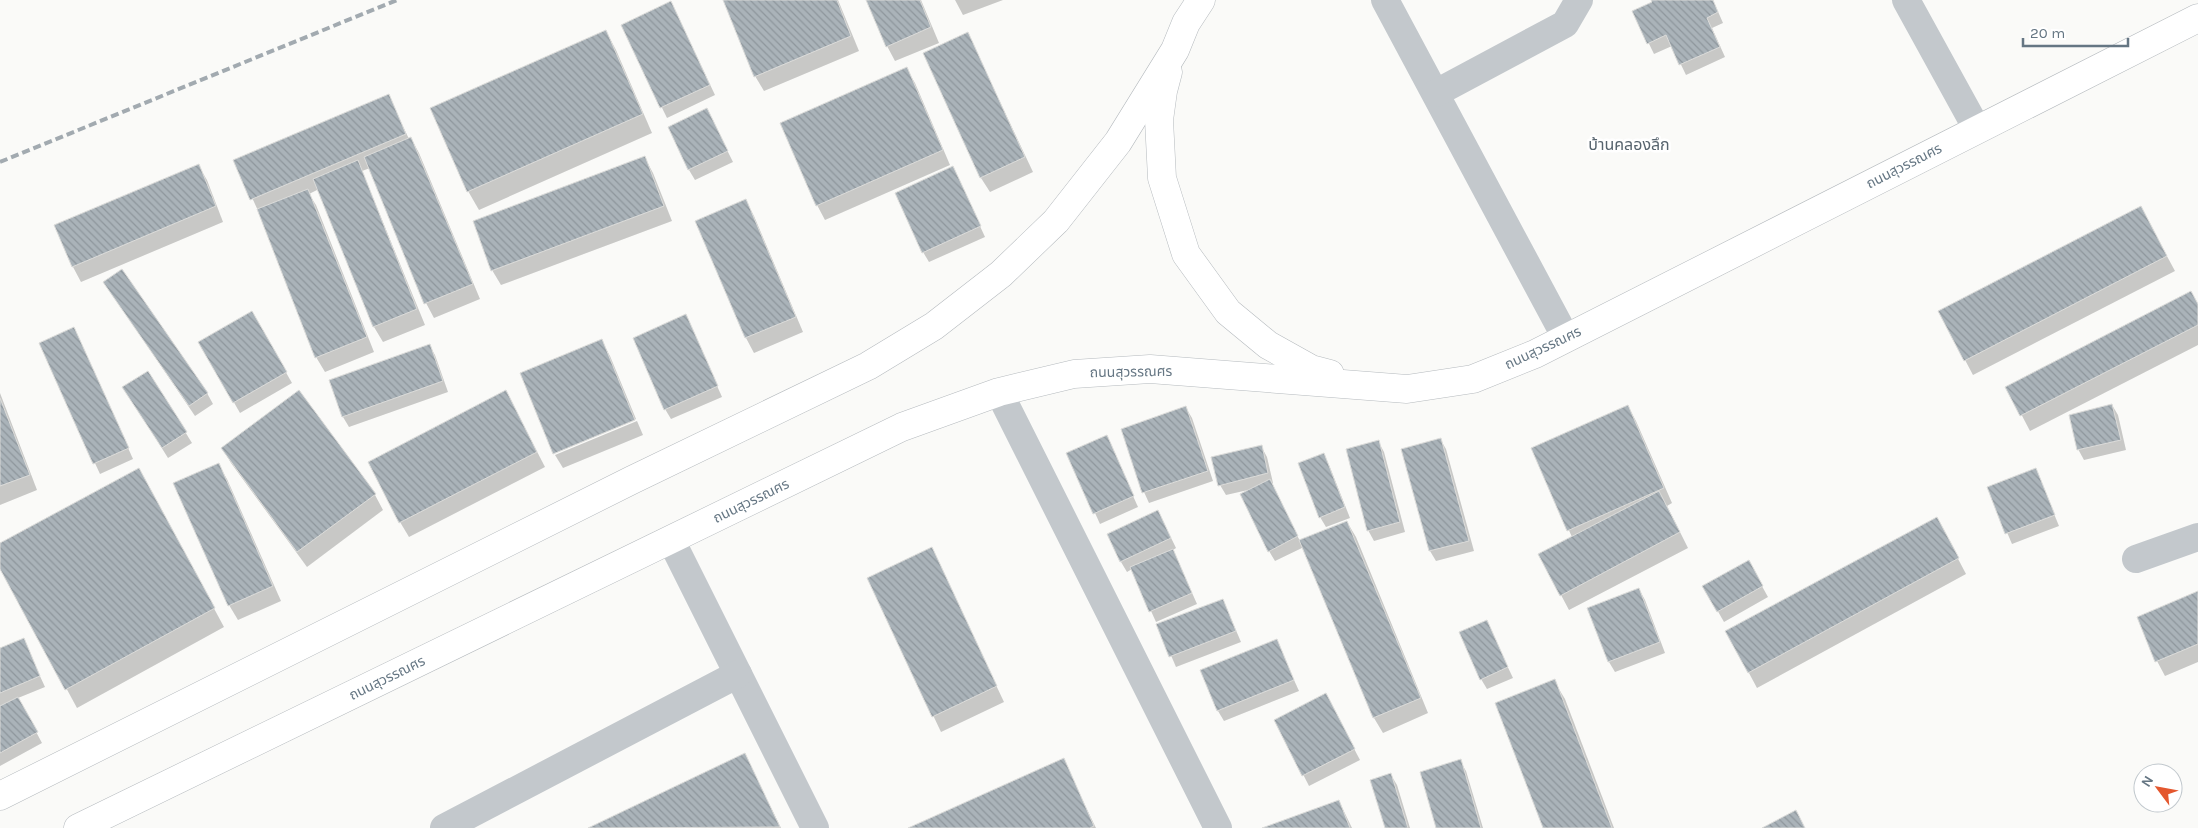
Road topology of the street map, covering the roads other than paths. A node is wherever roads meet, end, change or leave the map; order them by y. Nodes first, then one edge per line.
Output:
1 (1201, 0) edge
2 (1385, 0) edge
3 (1578, 0) edge
4 (1906, 0) edge
5 (2198, 18) edge
6 (1174, 50) junction
7 (1436, 93) junction
8 (1977, 129) junction
9 (1566, 338) junction
10 (1375, 386) junction
11 (998, 392) junction
12 (2198, 537) edge
13 (671, 540) junction
14 (2136, 559) dead end
15 (738, 674) junction
16 (0, 796) edge
17 (480, 820) edge
18 (78, 828) edge
19 (444, 828) edge
20 (815, 828) edge
21 (1218, 828) edge

1 - 6 main road
2 - 7 street
3 - 7 street
4 - 8 street
5 - 8 main road, ถนนสุวรรณศร
6 - 10 main road
6 - 16 main road
7 - 9 street
8 - 9 main road, ถนนสุวรรณศร
9 - 10 main road, ถนนสุวรรณศร
10 - 11 main road, ถนนสุวรรณศร
11 - 13 main road, ถนนสุวรรณศร
11 - 21 street
12 - 14 street
13 - 15 street
13 - 18 main road, ถนนสุวรรณศร
15 - 17 street
15 - 20 street
17 - 19 street

